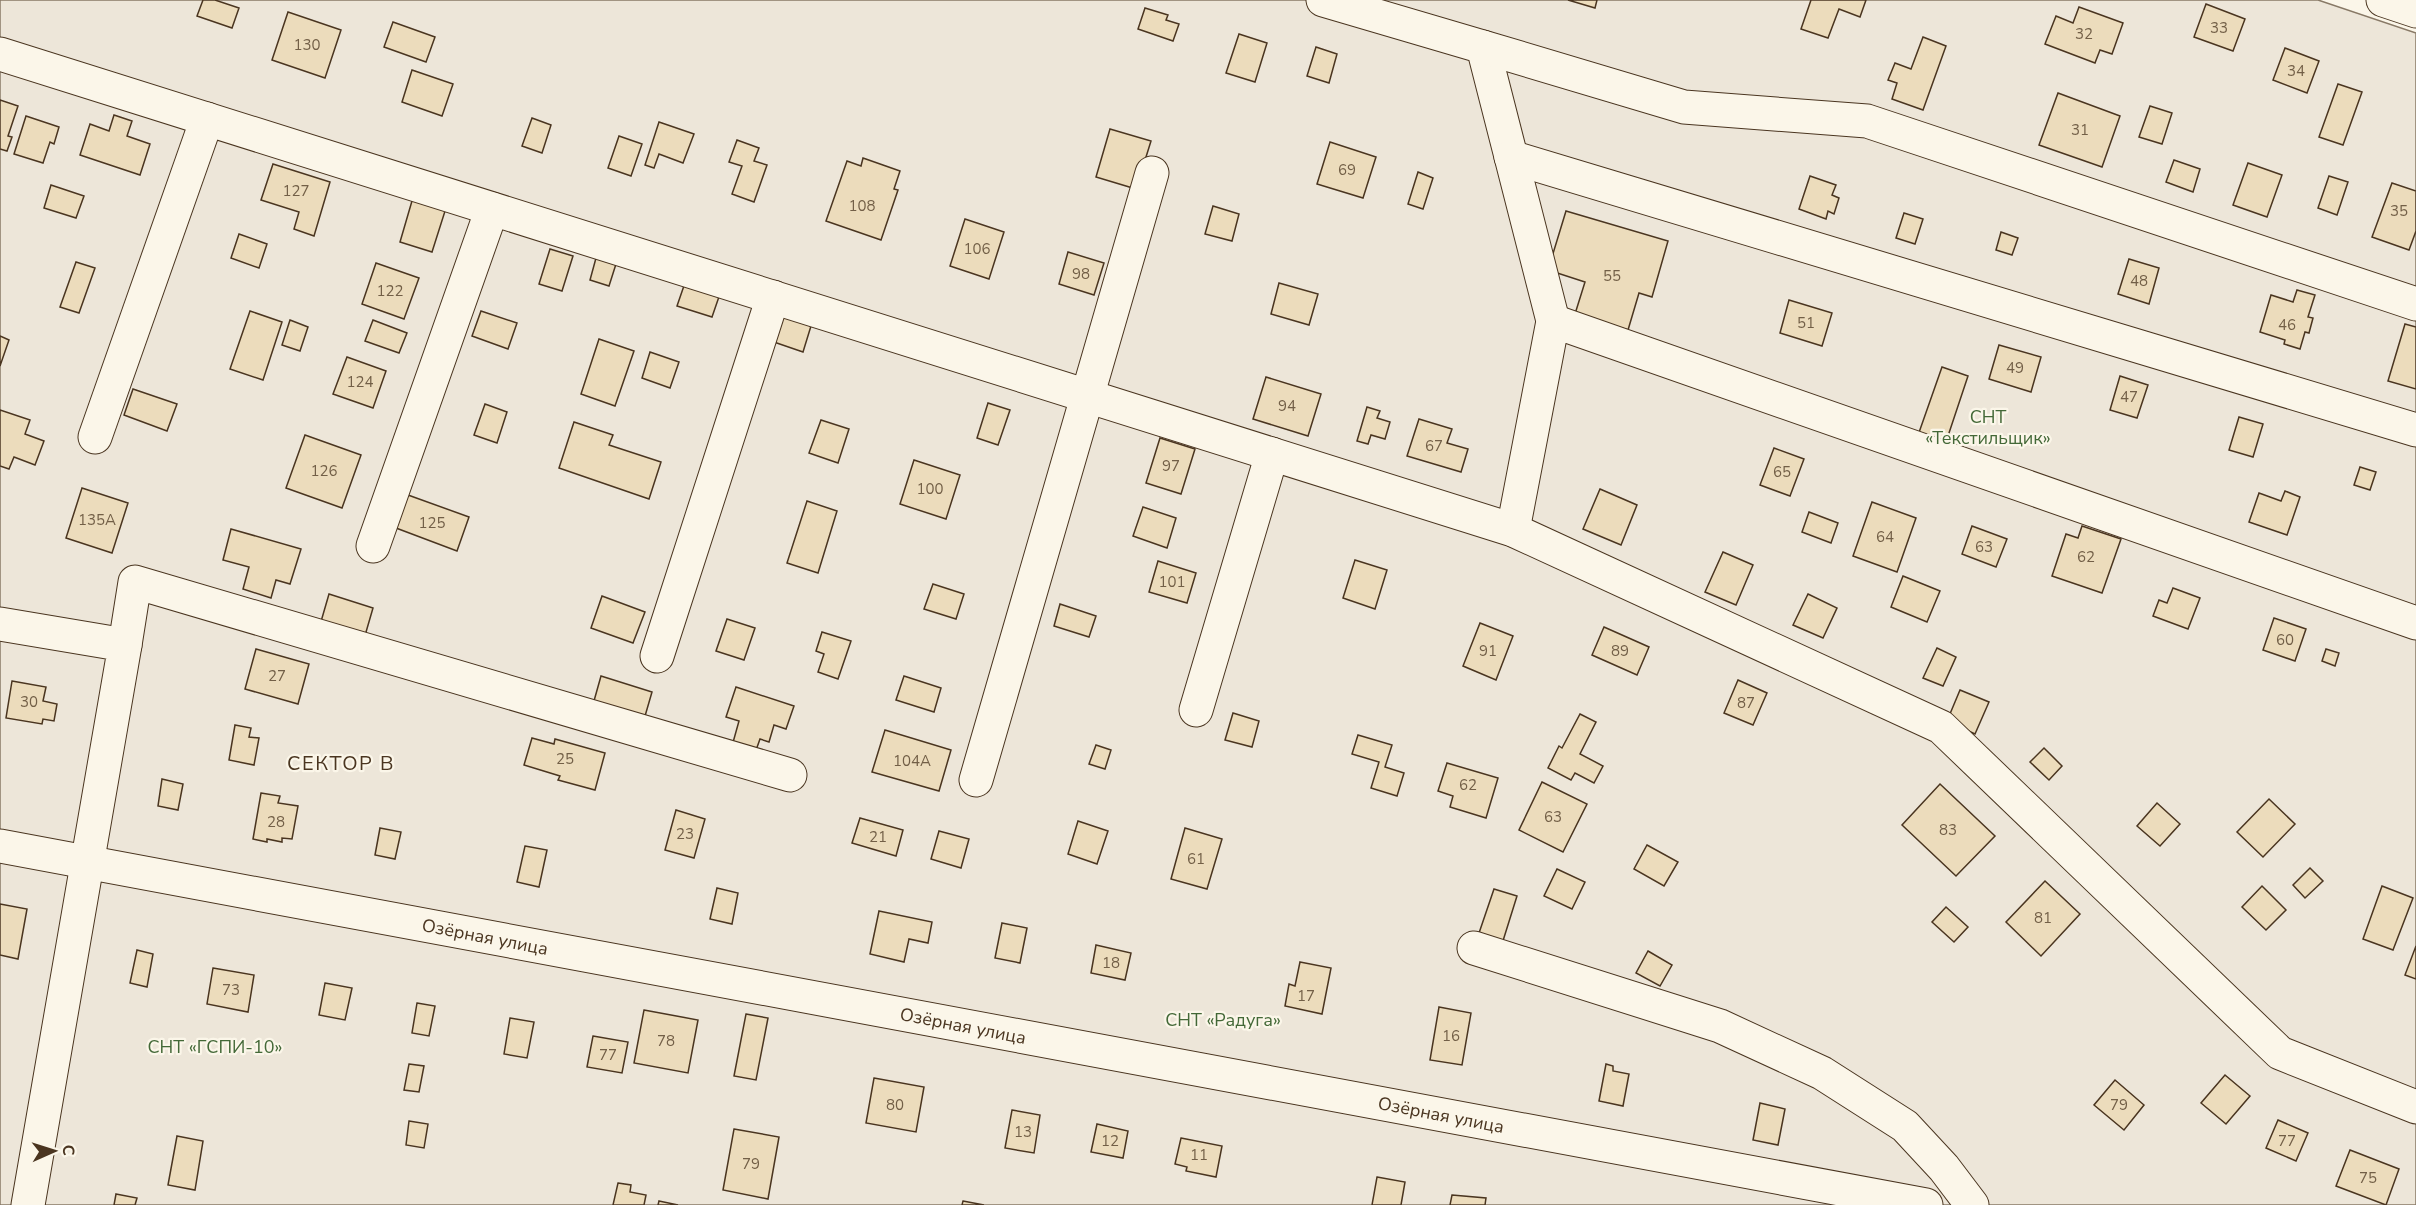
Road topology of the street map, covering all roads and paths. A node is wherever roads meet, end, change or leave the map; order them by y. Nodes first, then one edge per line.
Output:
1 (1323, 0) edge
2 (2383, 0) edge
3 (2416, 11) edge
4 (1483, 47) junction
5 (0, 54) edge
6 (207, 119) junction
7 (1511, 158) junction
8 (1152, 173) dead end
9 (492, 209) junction
10 (773, 297) junction
11 (2416, 304) edge
12 (1552, 321) junction
13 (1087, 396) junction
14 (2416, 430) edge
15 (95, 437) dead end
16 (1272, 454) junction
17 (1513, 530) junction
18 (373, 546) dead end
19 (2416, 623) edge
20 (0, 624) edge
21 (125, 645) junction
22 (657, 656) dead end
23 (1196, 710) dead end
24 (790, 775) dead end
25 (976, 780) dead end
26 (0, 846) edge
27 (87, 862) junction
28 (1474, 948) dead end
29 (2416, 1107) edge
30 (28, 1205) edge
31 (1926, 1205) edge
32 (1972, 1205) edge

1 - 4 street
2 - 3 street
4 - 7 street
4 - 11 street
5 - 6 street
6 - 9 street
6 - 15 street
7 - 12 street
7 - 14 street
8 - 13 street
9 - 10 street
9 - 18 street
10 - 13 street
10 - 22 street
12 - 17 street
12 - 19 street
13 - 16 street
13 - 25 street
16 - 17 street
16 - 23 street
17 - 29 street
20 - 21 street
21 - 24 street
21 - 27 street
26 - 27 street, Озёрная улица
27 - 30 street
27 - 31 street, Озёрная улица
28 - 32 street

